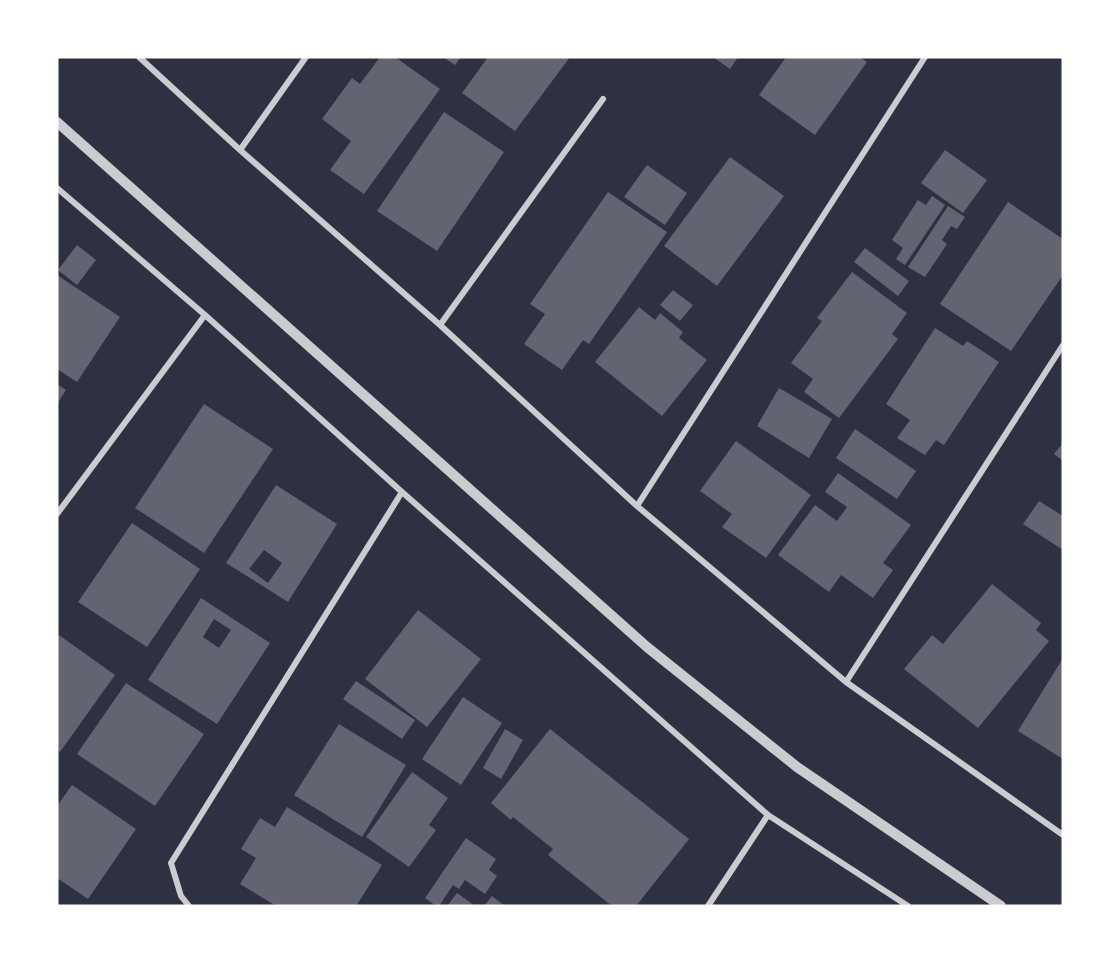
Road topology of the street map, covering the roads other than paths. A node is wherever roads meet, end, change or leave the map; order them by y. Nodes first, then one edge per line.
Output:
1 (139, 57) edge
2 (306, 57) edge
3 (925, 57) edge
4 (603, 99) dead end
5 (57, 122) edge
6 (240, 150) junction
7 (57, 188) edge
8 (204, 315) junction
9 (440, 325) junction
10 (1063, 345) edge
11 (402, 492) junction
12 (637, 506) junction
13 (57, 514) edge
14 (846, 682) junction
15 (768, 815) junction
16 (1063, 835) edge
17 (189, 906) edge
18 (708, 906) edge
19 (908, 906) edge
20 (1001, 906) edge

1 - 6 street
2 - 6 street
3 - 12 street
4 - 9 street
5 - 20 street
6 - 9 street
7 - 8 street
8 - 11 street
8 - 13 street
9 - 12 street
10 - 14 street
11 - 15 street
11 - 17 street
12 - 14 street
14 - 16 street
15 - 18 street
15 - 19 street

